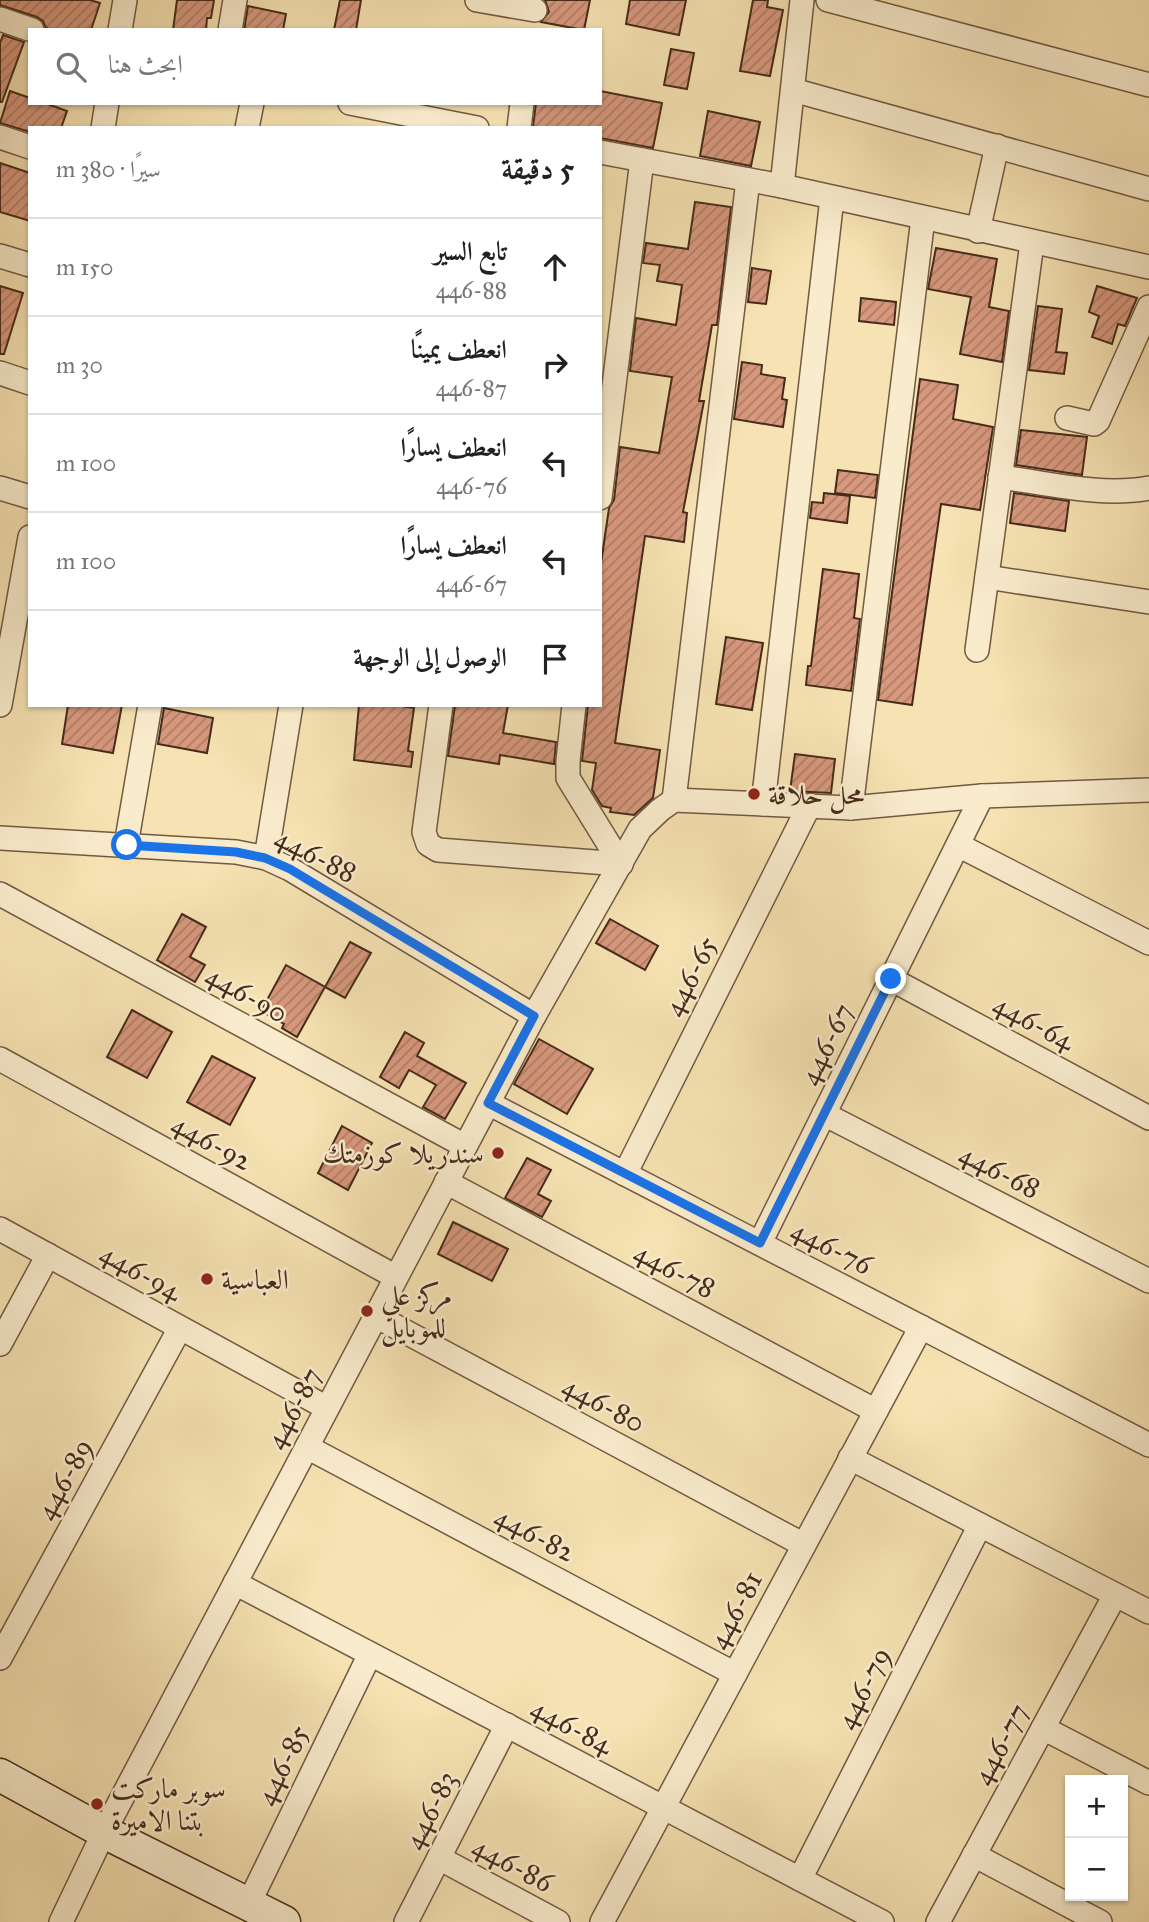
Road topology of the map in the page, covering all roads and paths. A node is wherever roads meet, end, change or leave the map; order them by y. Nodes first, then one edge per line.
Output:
1 (125, 0) edge
2 (235, 0) edge
3 (477, 0) edge
4 (802, 0) edge
5 (828, 0) edge
6 (534, 13) edge
7 (0, 19) edge
8 (120, 28) edge
9 (229, 28) edge
10 (28, 29) edge
11 (1149, 85) edge
12 (793, 90) junction
13 (107, 105) edge
14 (252, 105) edge
15 (355, 105) edge
16 (522, 105) edge
17 (390, 120) edge
18 (103, 126) edge
19 (247, 126) edge
20 (455, 126) edge
21 (519, 126) edge
22 (0, 137) edge
23 (28, 146) edge
24 (997, 146) junction
25 (602, 152) edge
26 (642, 160) junction
27 (748, 180) junction
28 (782, 186) junction
29 (1149, 189) edge
30 (832, 198) junction
31 (923, 218) junction
32 (978, 231) junction
33 (1032, 243) junction
34 (0, 256) edge
35 (28, 264) edge
36 (1149, 267) edge
37 (1149, 307) edge
38 (0, 373) edge
39 (28, 382) edge
40 (1067, 418) dead end
41 (1000, 477) junction
42 (602, 482) edge
43 (0, 488) edge
44 (1149, 488) edge
45 (28, 496) edge
46 (28, 544) edge
47 (987, 577) junction
48 (1149, 602) edge
49 (8, 617) edge
50 (977, 650) dead end
51 (0, 705) edge
52 (150, 707) edge
53 (291, 707) edge
54 (441, 707) edge
55 (575, 707) edge
56 (1149, 790) edge
57 (982, 796) junction
58 (674, 800) junction
59 (763, 804) junction
60 (809, 806) junction
61 (851, 808) junction
62 (0, 838) edge
63 (127, 845) junction
64 (958, 845) junction
65 (265, 858) junction
66 (621, 864) junction
67 (0, 894) edge
68 (1149, 943) edge
69 (891, 979) junction
70 (534, 1016) junction
71 (0, 1059) edge
72 (488, 1103) junction
73 (824, 1114) junction
74 (1149, 1118) edge
75 (465, 1146) junction
76 (625, 1174) junction
77 (446, 1182) junction
78 (0, 1229) edge
79 (760, 1243) junction
80 (48, 1255) junction
81 (396, 1277) junction
82 (1149, 1281) edge
83 (376, 1316) junction
84 (921, 1326) junction
85 (180, 1328) junction
86 (0, 1344) edge
87 (327, 1408) junction
88 (876, 1410) junction
89 (1149, 1444) edge
90 (307, 1447) junction
91 (850, 1458) junction
92 (980, 1525) junction
93 (804, 1545) junction
94 (235, 1583) junction
95 (1115, 1595) junction
96 (1149, 1612) edge
97 (370, 1654) junction
98 (0, 1658) edge
99 (735, 1674) junction
100 (507, 1725) junction
101 (1042, 1728) junction
102 (0, 1775) edge
103 (1149, 1783) edge
104 (664, 1807) junction
105 (104, 1832) junction
106 (974, 1855) junction
107 (439, 1858) junction
108 (800, 1879) junction
109 (249, 1903) junction
110 (61, 1922) edge
111 (285, 1922) edge
112 (406, 1922) edge
113 (558, 1922) edge
114 (602, 1922) edge
115 (882, 1922) edge
116 (937, 1922) edge
117 (1100, 1922) edge

1 - 8 street
2 - 9 street
3 - 6 street
4 - 12 street
5 - 11 street
7 - 10 street
12 - 24 street
12 - 28 street
13 - 18 street
14 - 19 street
15 - 17 street
16 - 21 street
17 - 20 street
22 - 23 street
24 - 29 street
24 - 32 street
25 - 26 street
26 - 27 street
26 - 42 street
27 - 28 street
27 - 58 street
28 - 30 street
30 - 31 street
30 - 59 street
31 - 32 street
31 - 61 street
32 - 33 street
33 - 36 street
33 - 41 street
34 - 35 street
37 - 40 street
38 - 39 street
41 - 44 street
41 - 47 street
43 - 45 street
46 - 49 street
47 - 48 street
47 - 50 street
49 - 51 street
52 - 63 street
53 - 65 street
54 - 66 street
55 - 66 street
56 - 57 street
57 - 61 street
57 - 64 street, 446-67
58 - 59 street
58 - 66 street, 446-87
59 - 60 street
60 - 61 street
60 - 76 street, 446-65
62 - 63 street, 446-88
63 - 65 street, 446-88
64 - 68 street
64 - 69 street, 446-67
65 - 70 street, 446-88
66 - 70 street, 446-87
67 - 75 street, 446-90
69 - 73 street, 446-67
69 - 74 street, 446-64
70 - 72 street, 446-87
71 - 81 street, 446-92
72 - 75 street, 446-87
72 - 76 street, 446-76
73 - 79 street, 446-67
73 - 82 street, 446-68
75 - 77 street, 446-87
76 - 79 street, 446-76
77 - 81 street, 446-87
77 - 88 street, 446-78
78 - 80 street, 446-94
79 - 84 street, 446-76
80 - 85 street, 446-94
80 - 86 street
81 - 83 street, 446-87
83 - 87 street, 446-87
83 - 93 street, 446-80
84 - 88 street, 446-81
84 - 89 street, 446-76
85 - 87 street, 446-94
85 - 98 street, 446-89
87 - 90 street, 446-87
88 - 91 street, 446-81
90 - 94 street, 446-87
90 - 99 street, 446-82
91 - 92 street
91 - 93 street, 446-81
92 - 95 street
92 - 108 street, 446-79
93 - 99 street, 446-81
94 - 97 street, 446-84
94 - 105 street, 446-87
95 - 96 street
95 - 101 street, 446-77
97 - 100 street, 446-84
97 - 109 street, 446-85
99 - 104 street, 446-81
100 - 104 street, 446-84
100 - 107 street, 446-83
101 - 103 street
101 - 106 street, 446-77
102 - 105 street
104 - 108 street, 446-84
104 - 114 street, 446-81
105 - 109 street
105 - 110 street, 446-87
106 - 116 street, 446-77
106 - 117 street
107 - 112 street, 446-83
107 - 113 street, 446-86
108 - 115 street, 446-84
109 - 111 street

